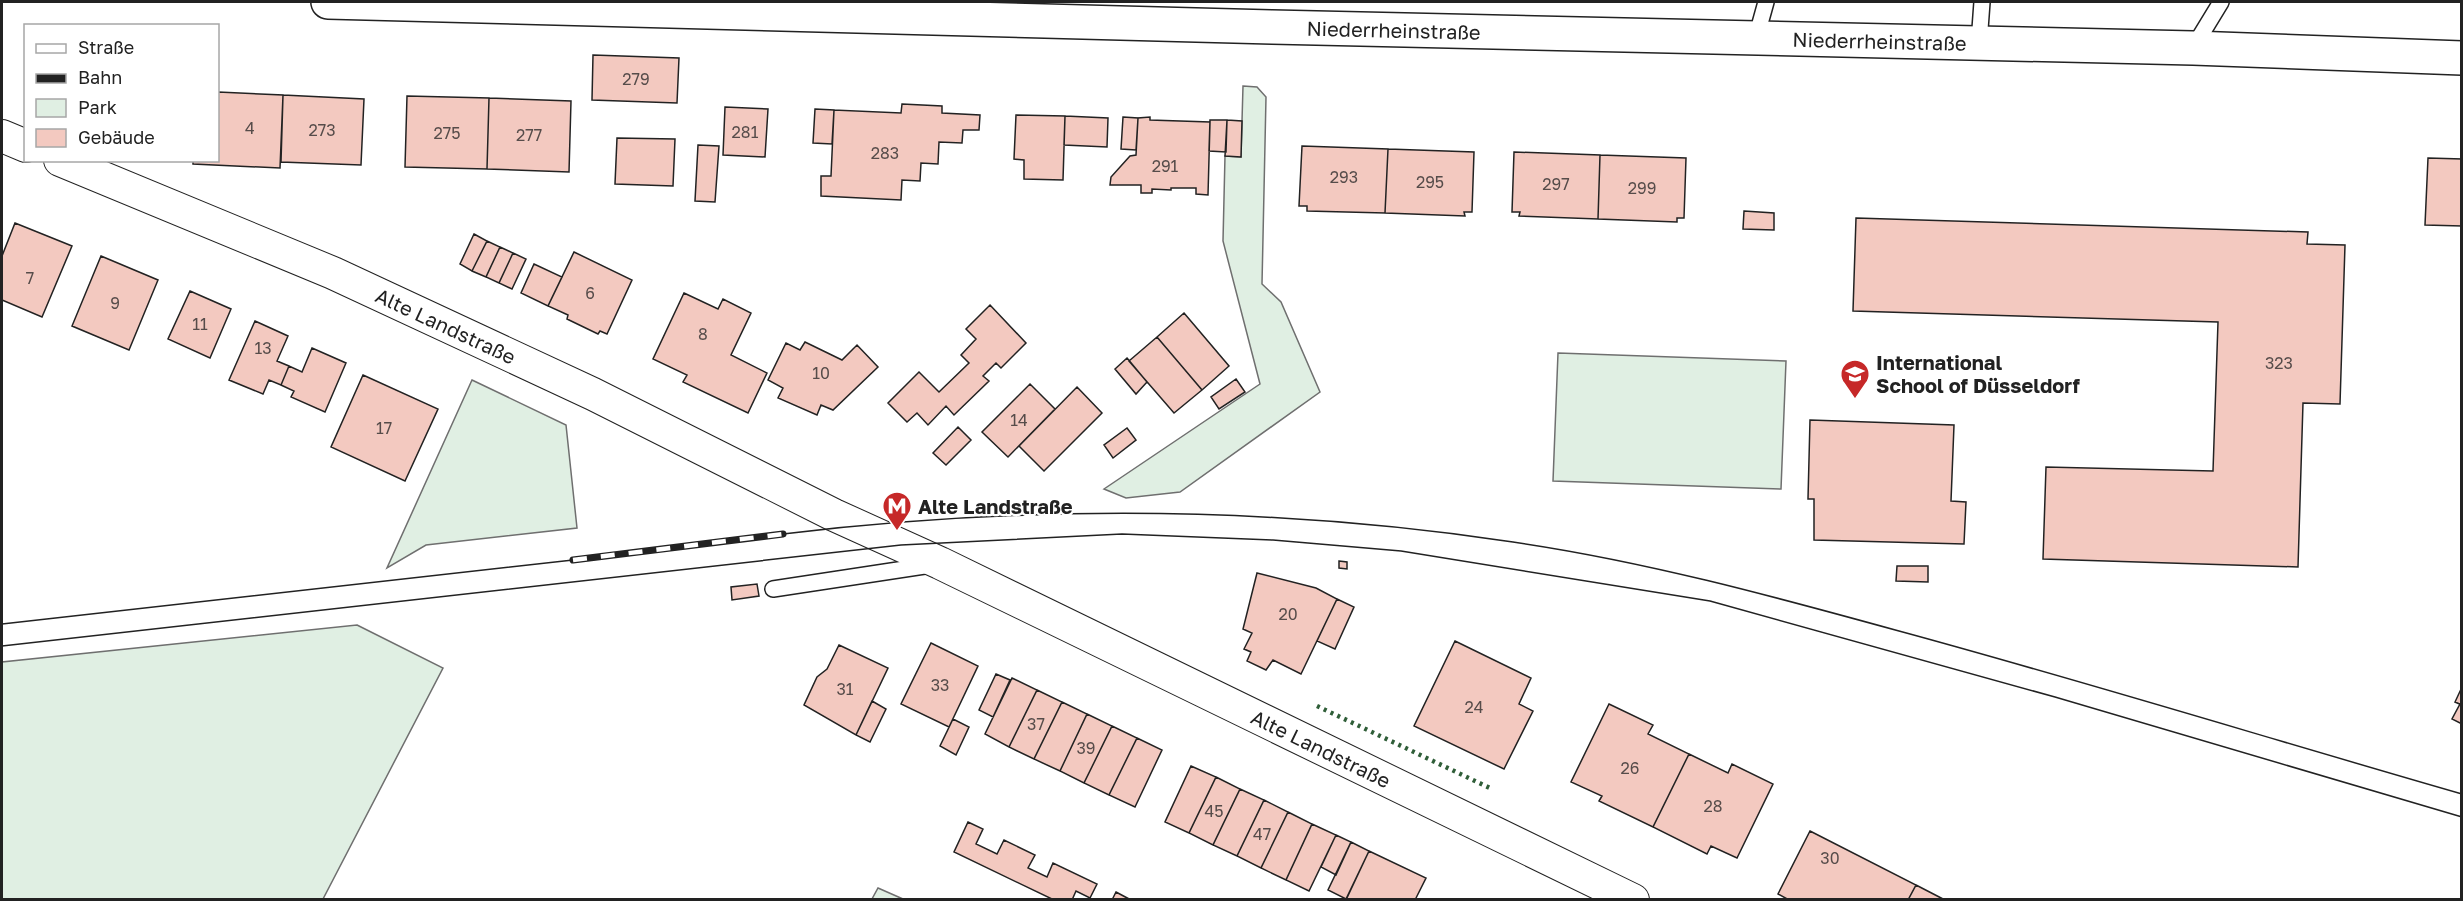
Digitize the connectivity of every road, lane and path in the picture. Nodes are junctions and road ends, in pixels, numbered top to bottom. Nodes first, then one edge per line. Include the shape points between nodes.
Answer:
1 (328, 2) edge
2 (1766, 2) edge
3 (1982, 2) edge
4 (2221, 2) edge
5 (563, 4) edge
6 (1756, 38) junction
7 (1979, 43) junction
8 (2193, 48) junction
9 (2462, 58) edge
10 (2, 136) edge
11 (24, 145) edge
12 (65, 162) edge
13 (940, 563) junction
14 (773, 589) dead end
15 (1633, 900) edge

1 - 5 main road, Niederrheinstraße
2 - 6 lane
3 - 7 lane
4 - 8 lane
5 - 6 main road, Niederrheinstraße
6 - 7 main road, Niederrheinstraße
7 - 8 main road, Niederrheinstraße
8 - 9 main road, Niederrheinstraße
10 - 11 street
12 - 13 street, Alte Landstraße via 333,273
13 - 14 lane
13 - 15 street, Alte Landstraße

